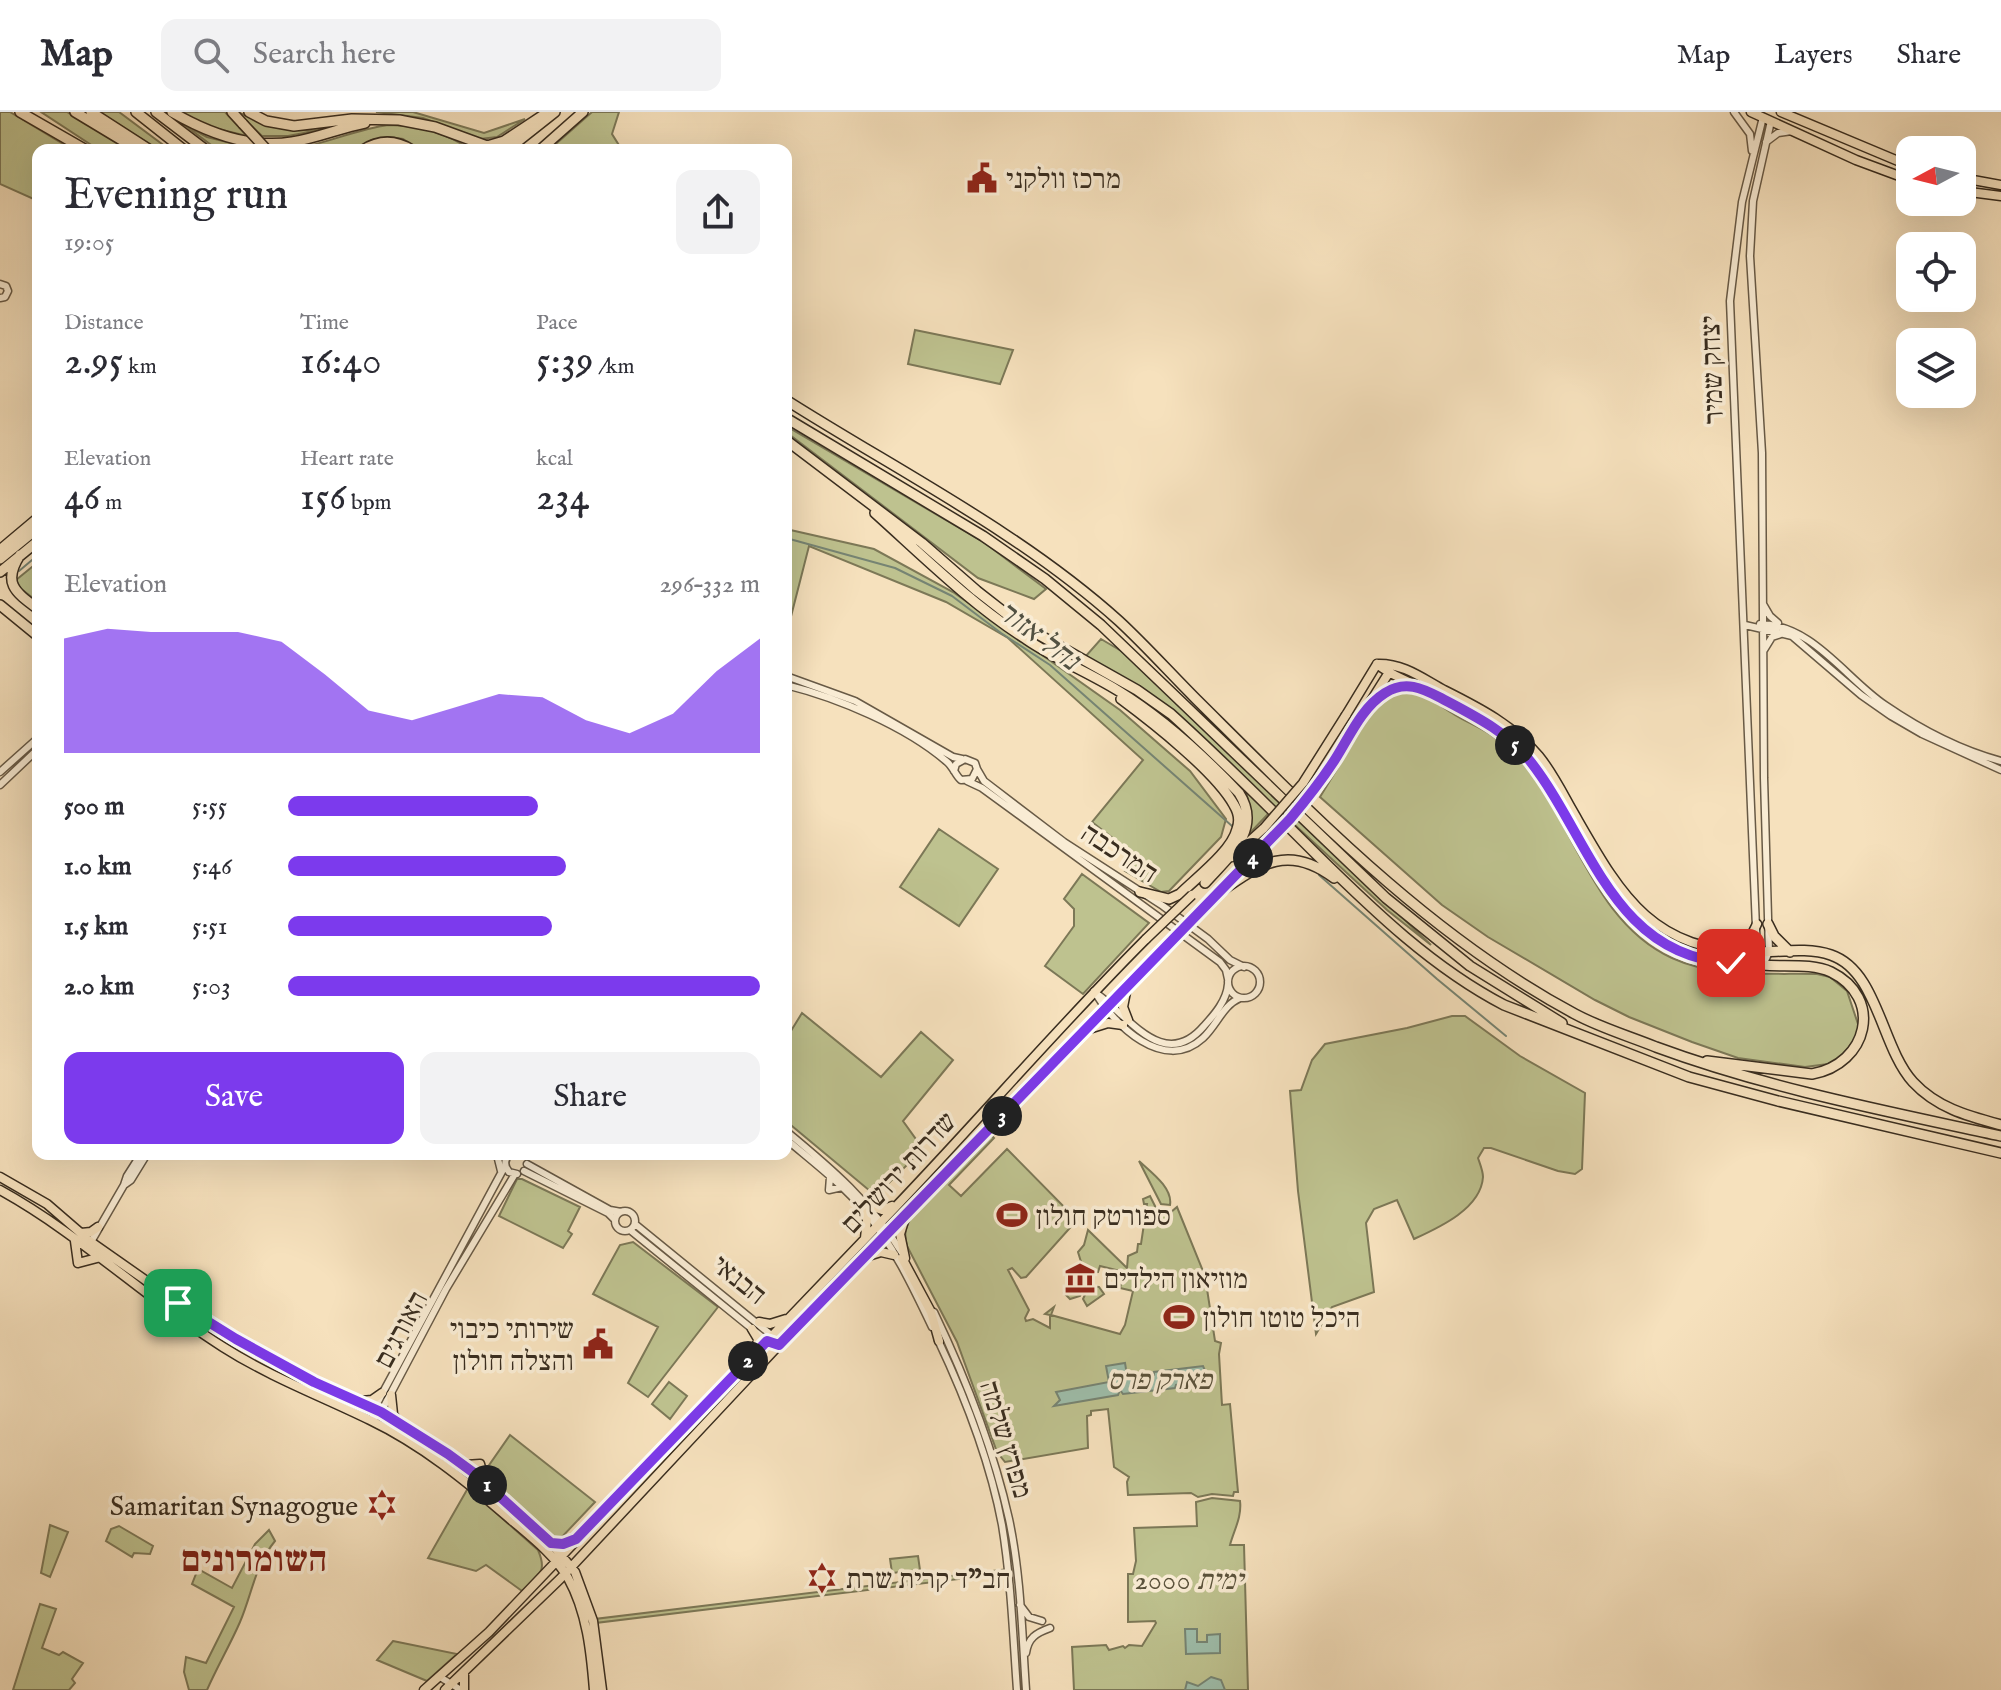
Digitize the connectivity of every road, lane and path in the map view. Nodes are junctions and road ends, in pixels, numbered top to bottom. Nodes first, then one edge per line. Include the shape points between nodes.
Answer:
1 (20, 112) edge
2 (33, 112) edge
3 (75, 112) edge
4 (91, 112) edge
5 (135, 112) edge
6 (156, 112) edge
7 (172, 112) edge
8 (232, 112) edge
9 (249, 112) edge
10 (548, 112) edge
11 (555, 112) edge
12 (583, 112) edge
13 (1734, 112) edge
14 (1751, 112) edge
15 (1781, 112) edge
16 (1767, 119) junction
17 (384, 120) junction
18 (1795, 131) junction
19 (467, 140) junction
20 (77, 144) edge
21 (79, 144) edge
22 (128, 144) edge
23 (141, 144) edge
24 (177, 144) edge
25 (198, 144) edge
26 (261, 144) edge
27 (378, 144) edge
28 (401, 144) edge
29 (472, 144) edge
30 (478, 144) edge
31 (498, 144) edge
32 (515, 144) edge
33 (547, 144) edge
34 (1764, 145) junction
35 (1752, 160) junction
36 (1896, 160) edge
37 (1896, 175) edge
38 (1976, 181) edge
39 (2001, 185) edge
40 (1976, 193) edge
41 (2001, 196) edge
42 (0, 284) edge
43 (2, 297) edge
44 (0, 305) edge
45 (792, 405) edge
46 (792, 422) edge
47 (792, 444) edge
48 (834, 476) junction
49 (32, 523) edge
50 (32, 533) edge
51 (32, 546) edge
52 (0, 550) edge
53 (20, 555) junction
54 (0, 559) edge
55 (0, 572) edge
56 (1762, 603) junction
57 (32, 604) edge
58 (0, 605) edge
59 (1745, 625) junction
60 (1762, 626) junction
61 (1786, 630) junction
62 (32, 631) edge
63 (1763, 653) junction
64 (1377, 664) junction
65 (1082, 672) junction
66 (1388, 674) junction
67 (792, 678) edge
68 (1419, 686) junction
69 (792, 687) edge
70 (1369, 707) junction
71 (32, 743) edge
72 (32, 755) edge
73 (962, 759) junction
74 (2001, 761) edge
75 (977, 769) junction
76 (2001, 770) edge
77 (954, 771) junction
78 (0, 772) edge
79 (967, 781) junction
80 (0, 785) edge
81 (1205, 883) junction
82 (1140, 892) junction
83 (1220, 892) junction
84 (1364, 901) junction
85 (1757, 924) junction
86 (1768, 924) junction
87 (1739, 951) junction
88 (1757, 952) junction
89 (1769, 952) junction
90 (1790, 952) junction
91 (1763, 965) junction
92 (1244, 967) junction
93 (1228, 982) junction
94 (1129, 983) junction
95 (1094, 991) junction
96 (1240, 998) junction
97 (1107, 1005) junction
98 (1126, 1023) junction
99 (1084, 1030) junction
100 (1593, 1040) junction
101 (1688, 1059) junction
102 (2001, 1125) edge
103 (792, 1136) edge
104 (2001, 1136) edge
105 (792, 1144) edge
106 (2001, 1153) edge
107 (137, 1160) edge
108 (143, 1160) edge
109 (500, 1160) edge
110 (506, 1160) edge
111 (526, 1162) edge
112 (505, 1166) junction
113 (515, 1174) junction
114 (0, 1177) edge
115 (501, 1177) junction
116 (124, 1185) junction
117 (0, 1190) edge
118 (909, 1199) junction
119 (866, 1207) junction
120 (621, 1212) junction
121 (615, 1220) junction
122 (879, 1224) junction
123 (98, 1227) junction
124 (633, 1227) junction
125 (886, 1235) junction
126 (78, 1237) junction
127 (865, 1239) junction
128 (91, 1242) junction
129 (900, 1257) junction
130 (100, 1259) junction
131 (858, 1262) junction
132 (791, 1317) junction
133 (756, 1326) junction
134 (770, 1338) junction
135 (939, 1341) joint
136 (779, 1345) junction
137 (753, 1355) junction
138 (386, 1394) junction
139 (358, 1402) junction
140 (378, 1411) junction
141 (372, 1421) junction
142 (399, 1423) junction
143 (576, 1539) junction
144 (538, 1543) junction
145 (551, 1543) junction
146 (558, 1557) junction
147 (569, 1570) junction
148 (544, 1574) junction
149 (1020, 1605) junction
150 (1042, 1621) dead end
151 (1050, 1628) dead end
152 (1024, 1665) junction
153 (464, 1673) junction
154 (440, 1677) junction
155 (449, 1688) edge
156 (424, 1690) edge
157 (462, 1690) edge
158 (594, 1690) edge
159 (602, 1690) edge
160 (1017, 1690) edge
161 (1026, 1690) edge

1 - 20 highway
2 - 21 highway
3 - 22 highway
4 - 23 highway
5 - 24 highway
6 - 25 highway
7 - 17 highway via 227,137 269,144
8 - 26 highway, bridge
9 - 17 highway via 294,126
10 - 31 highway
11 - 32 highway
12 - 33 highway
13 - 35 street via 1750,134
14 - 16 main road
15 - 36 main road
16 - 18 main road
16 - 34 street, יצחק שמיר
16 - 35 street, יצחק שמיר
17 - 19 highway via 422,124
18 - 34 street via 1778,133
18 - 37 main road
19 - 29 highway
19 - 30 highway
27 - 28 highway
34 - 56 street, יצחק שמיר via 1750,256 1761,439
35 - 59 street, יצחק שמיר via 1730,301
38 - 39 main road
40 - 41 main road
42 - 43 street via 7,288
43 - 44 street
45 - 101 highway via 1057,570 1119,622 1338,836 1460,941 1576,1015
46 - 100 highway via 983,536 1052,584 1439,943
47 - 48 highway
48 - 65 highway via 957,588 1027,640
48 - 84 highway via 1018,623 1171,714
49 - 52 highway
50 - 54 highway
51 - 53 highway
53 - 55 highway
53 - 57 highway via 11,580
56 - 60 street, יצחק שמיר
56 - 61 street
58 - 62 highway
59 - 60 street
59 - 85 street, יצחק שמיר
60 - 61 street
60 - 63 street, יצחק שמיר
61 - 63 street via 1772,637
61 - 74 street via 1812,643 1857,685 1904,717
61 - 76 street via 1891,716
63 - 86 street, יצחק שמיר
64 - 66 main road
64 - 81 main road, שדרות ירושלים, bridge via 1315,766 1264,828
64 - 87 main road via 1399,666 1510,727 1546,766 1611,877 1637,909 1693,943
65 - 81 highway via 1169,727 1243,799 1248,817 1244,836
65 - 82 highway via 1187,754 1228,796 1238,816 1231,843 1180,894 1169,899
66 - 68 main road
66 - 70 main road, שדרות ירושלים
67 - 73 street via 855,701
68 - 70 main road via 1390,690
68 - 91 main road via 1488,724 1523,753 1603,883 1642,927 1706,961
69 - 77 street via 874,717 948,762
70 - 83 main road, שדרות ירושלים, bridge via 1311,794
71 - 78 street
72 - 80 street
73 - 75 street
73 - 77 street
75 - 79 street
75 - 82 street, המרכבה via 984,781 1064,842
77 - 79 street
79 - 93 street, המרכבה via 1220,962
81 - 95 main road, שדרות ירושלים, bridge
82 - 92 street, המרכבה
83 - 84 highway via 1258,867 1287,859 1317,867
83 - 94 main road, שדרות ירושלים, bridge
84 - 100 highway via 1478,991
85 - 87 main road
85 - 88 street, יצחק שמיר
86 - 89 street, יצחק שמיר
86 - 90 highway
87 - 88 main road
88 - 89 highway
88 - 91 street
89 - 90 highway
89 - 91 street
90 - 102 highway via 1832,955 1851,967 1865,985 1896,1059 1914,1083 1945,1107
91 - 101 highway via 1823,969 1844,981 1857,996 1862,1017 1852,1054 1834,1068 1812,1074
92 - 93 street via 1233,971
92 - 96 street via 1255,972 1259,986 1250,997
93 - 96 street
93 - 98 street via 1215,1013 1186,1041 1159,1042
94 - 97 main road, שדרות ירושלים
94 - 98 main road via 1123,1002
95 - 97 street
95 - 118 main road, שדרות ירושלים
96 - 98 street via 1201,1040 1182,1050 1156,1049
97 - 98 street
97 - 99 main road, שדרות ירושלים
98 - 99 main road
99 - 118 main road, שדרות ירושלים
100 - 106 highway via 1704,1081
101 - 104 highway
103 - 119 street
105 - 119 street
107 - 116 street
108 - 116 street
109 - 115 street
110 - 112 street, האורגים
111 - 113 street
111 - 120 street
111 - 121 street
112 - 113 street
112 - 115 street, האורגים
113 - 138 street, האורגים
114 - 126 main road via 47,1204
115 - 138 street, האורגים via 439,1285
116 - 123 street
117 - 126 main road
118 - 119 main road via 887,1209
118 - 122 main road, שדרות ירושלים
118 - 125 main road, שדרות ירושלים
118 - 129 main road
119 - 122 street, מפרץ שלמה
119 - 127 main road
120 - 121 street
120 - 124 street via 635,1217
121 - 124 street via 620,1230
122 - 125 street, מפרץ שלמה
122 - 127 main road, שדרות ירושלים
123 - 126 main road
123 - 128 street
124 - 133 street, הבנאי
124 - 133 street, הבנאי via 724,1294
125 - 129 street, מפרץ שלמה
125 - 129 street, מפרץ שלמה
125 - 131 main road, שדרות ירושלים
126 - 128 main road
126 - 130 main road
126 - 130 main road via 78,1263
127 - 132 main road, שדרות ירושלים
128 - 139 main road via 236,1339
129 - 131 main road via 874,1253
129 - 135 main road via 931,1312
129 - 149 street, מפרץ שלמה via 931,1305 983,1428 1009,1522
130 - 141 main road via 225,1348
131 - 136 main road, שדרות ירושלים
132 - 133 main road
132 - 134 main road, שדרות ירושלים
133 - 134 street, הבנאי
133 - 137 main road
134 - 136 street, הבנאי
134 - 137 main road, שדרות ירושלים
135 - 160 street, מפרץ שלמה via 976,1430 1001,1523
136 - 147 main road, שדרות ירושלים
137 - 143 main road, שדרות ירושלים
138 - 139 main road
138 - 140 street, האורגים
138 - 142 main road
139 - 140 main road
140 - 141 street, האורגים
140 - 142 main road
141 - 144 main road via 467,1482
142 - 145 main road via 463,1465 480,1464 486,1484
143 - 145 main road
143 - 146 main road, שדרות ירושלים
144 - 146 main road
144 - 148 main road via 546,1558
145 - 146 main road
146 - 147 main road
146 - 148 main road, שדרות ירושלים
147 - 153 main road, שדרות ירושלים
147 - 158 main road via 584,1622
147 - 159 main road via 586,1596 593,1621
148 - 154 main road, שדרות ירושלים
149 - 150 street via 1029,1617
149 - 152 street, מפרץ שלמה
151 - 152 street via 1031,1638
152 - 161 street, מפרץ שלמה
153 - 155 main road, שדרות ירושלים
153 - 157 main road
154 - 155 street
154 - 156 main road, שדרות ירושלים
155 - 157 street

